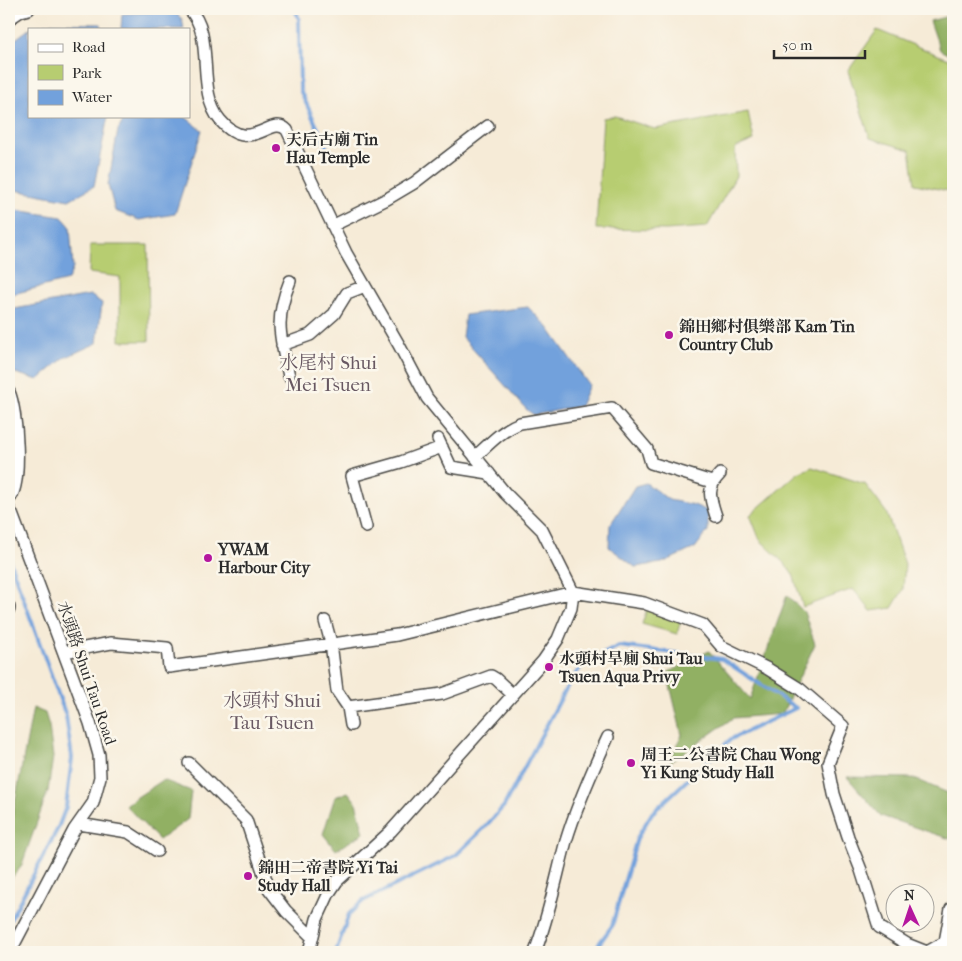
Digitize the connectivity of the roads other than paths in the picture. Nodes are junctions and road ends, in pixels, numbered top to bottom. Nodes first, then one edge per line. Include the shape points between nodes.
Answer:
1 (29, 9) edge
2 (189, 9) edge
3 (9, 19) edge
4 (488, 126) dead end
5 (334, 225) junction
6 (290, 281) dead end
7 (365, 286) junction
8 (282, 344) junction
9 (289, 376) dead end
10 (9, 392) edge
11 (475, 457) junction
12 (489, 473) junction
13 (9, 498) edge
14 (9, 510) edge
15 (716, 516) dead end
16 (366, 528) dead end
17 (574, 592) junction
18 (325, 622) dead end
19 (331, 643) junction
20 (64, 652) junction
21 (513, 695) junction
22 (348, 707) junction
23 (351, 725) dead end
24 (608, 737) dead end
25 (189, 763) dead end
26 (79, 824) junction
27 (157, 851) dead end
28 (951, 910) dead end
29 (312, 936) junction
30 (10, 952) edge
31 (309, 952) edge
32 (534, 952) edge

1 - 3 street
2 - 5 street via 200,23 209,96 220,121 241,135 253,136 276,124 283,126
4 - 5 street via 414,183
5 - 7 street
6 - 8 street via 279,319
7 - 8 street via 347,294 334,314 310,335
7 - 11 street via 427,398
8 - 9 street
10 - 13 street via 18,442 15,485
11 - 12 street
11 - 15 street via 496,436 520,423 612,408 647,449 651,463 716,478 710,499
12 - 16 street via 451,467 440,443 401,462 352,476
12 - 17 street via 542,530
14 - 20 street, 水頭路 Shui Tau Road
17 - 19 street via 397,634
17 - 21 street via 558,639
17 - 28 street via 644,603 703,625 721,646 800,689 843,726 828,763 837,802 879,927 926,952 944,942
18 - 19 street
19 - 20 street via 169,667 167,648 111,643
19 - 22 street via 337,691
20 - 26 street, 水頭路 Shui Tau Road via 99,755 100,777 93,803
21 - 22 street via 491,676 442,694
21 - 29 street via 392,832 337,880
22 - 23 street
24 - 32 street via 588,779 567,840 544,928
25 - 29 street via 246,820 269,888 286,911
26 - 27 street via 128,832
26 - 30 street, 水頭路 Shui Tau Road
29 - 31 street

